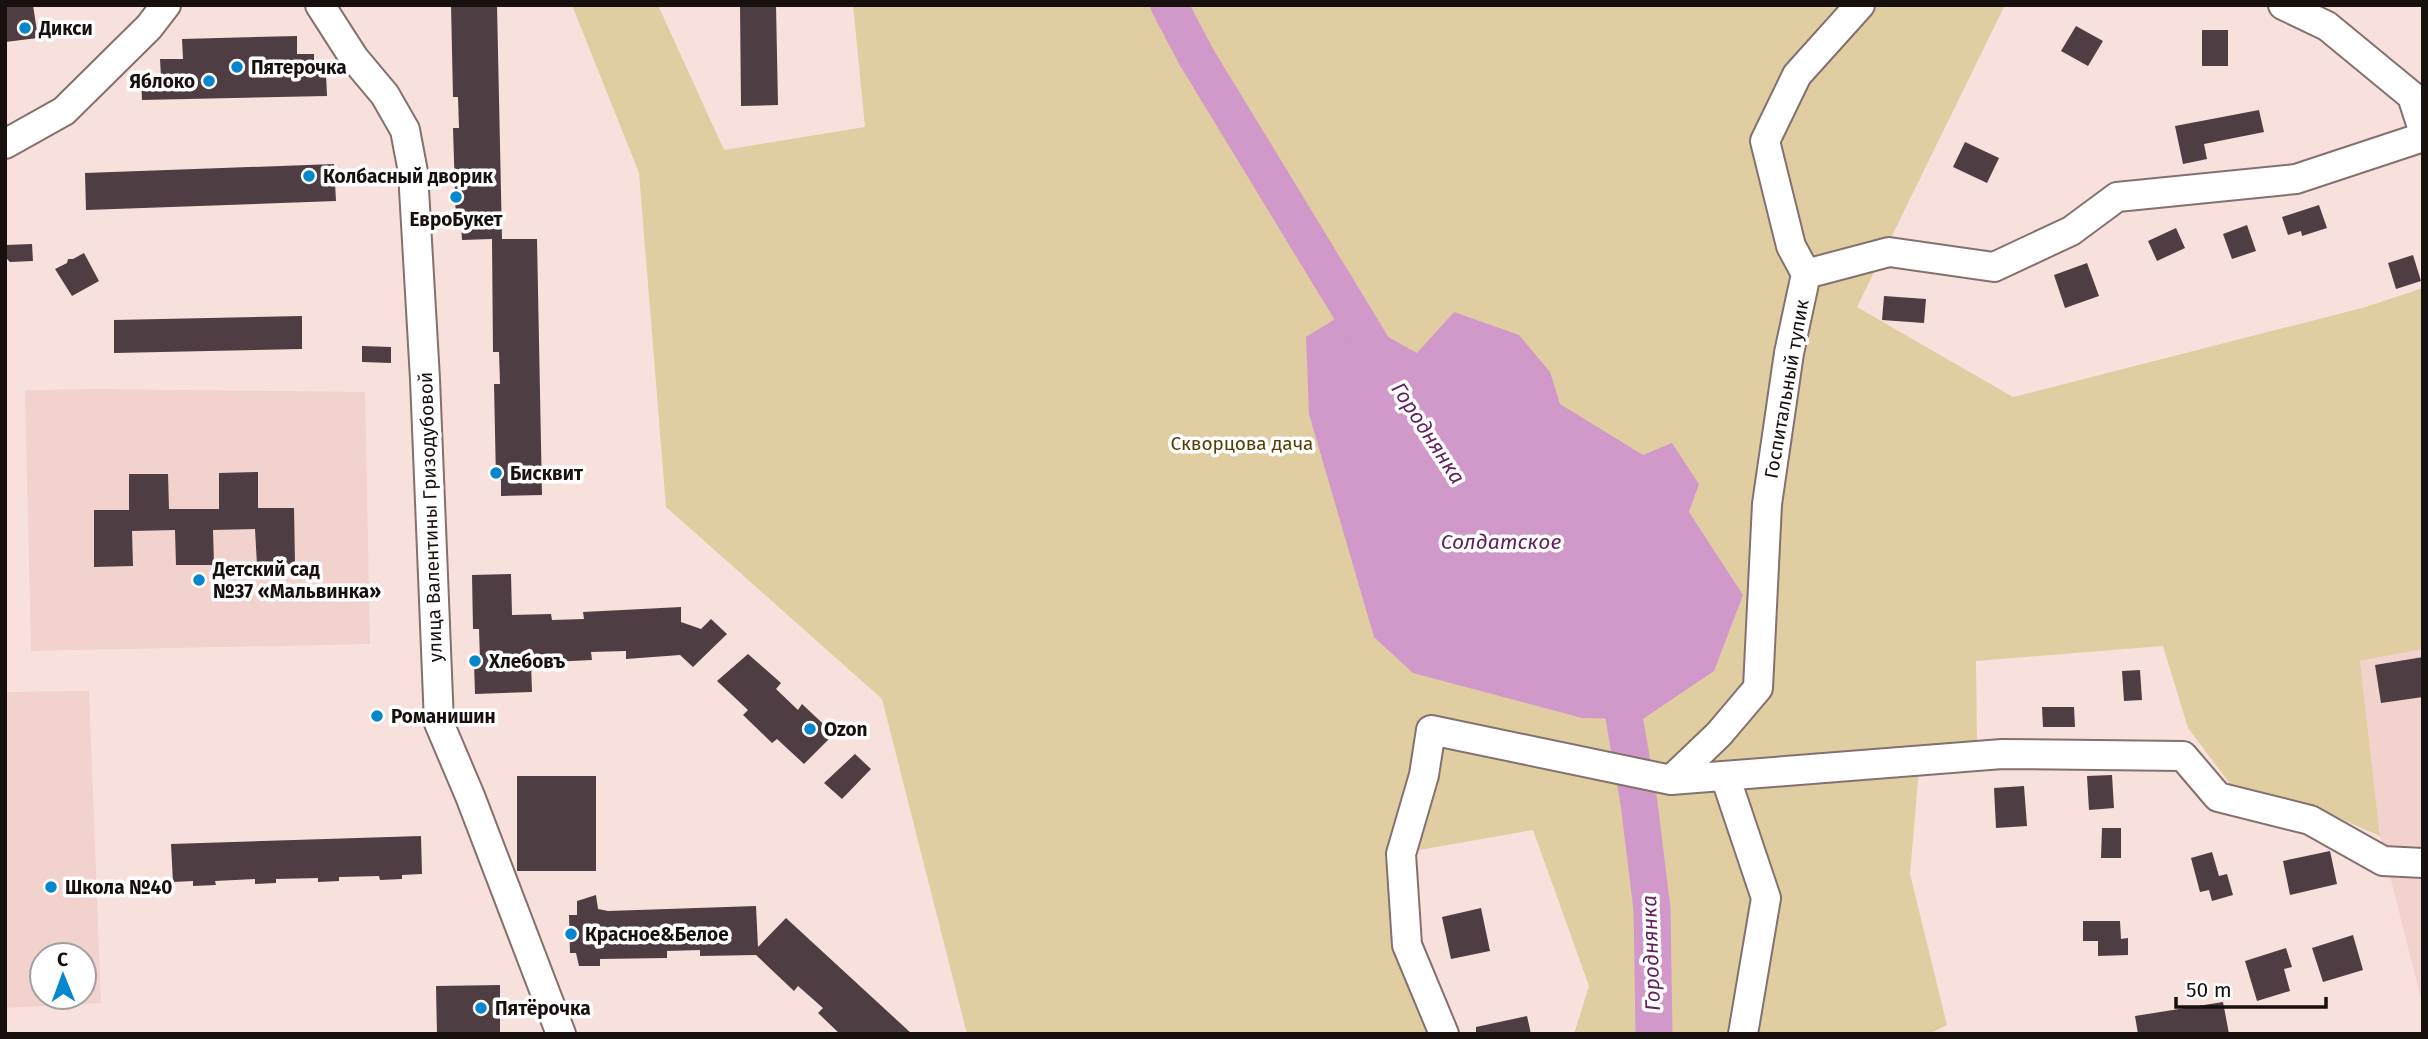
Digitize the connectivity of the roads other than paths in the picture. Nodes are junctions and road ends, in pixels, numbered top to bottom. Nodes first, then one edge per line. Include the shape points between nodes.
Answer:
1 (166, 5) edge
2 (320, 5) edge
3 (1860, 5) edge
4 (2283, 5) edge
5 (2423, 130) edge
6 (2423, 137) edge
7 (5, 144) edge
8 (1806, 274) junction
9 (1725, 776) junction
10 (1671, 780) junction
11 (2423, 863) edge
12 (561, 1034) edge
13 (1444, 1034) edge
14 (1743, 1034) edge

1 - 7 street via 64,111
2 - 12 street, улица Валентины Гризодубовой via 405,130 413,172 424,354 439,723
3 - 8 street via 1797,75 1765,142 1791,246
4 - 5 street via 2327,26 2412,96
6 - 8 street, Госпитальный тупик via 2296,179 2118,197 2071,230 1994,267 1889,252
8 - 10 street, Госпитальный тупик via 1789,353 1767,504 1758,688
9 - 10 street
9 - 11 street via 2002,754 2183,756 2218,797 2310,820 2382,861
9 - 14 street via 1766,898
10 - 13 street via 1431,730 1424,775 1401,854 1407,945

